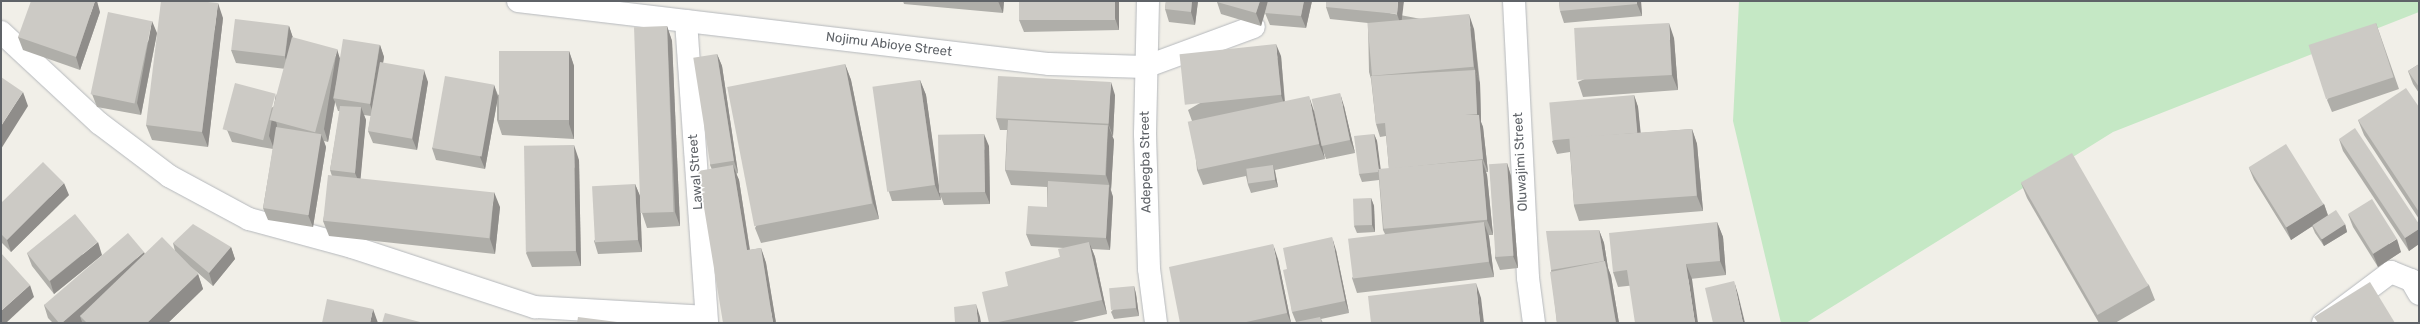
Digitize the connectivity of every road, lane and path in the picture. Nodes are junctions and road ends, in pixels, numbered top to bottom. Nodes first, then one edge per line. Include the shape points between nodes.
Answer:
1 (518, 1) edge
2 (1148, 1) edge
3 (1514, 1) edge
4 (686, 21) junction
5 (1254, 27) dead end
6 (1, 32) edge
7 (1145, 67) junction
8 (2419, 294) edge
9 (706, 320) edge
10 (1156, 323) edge
11 (1534, 323) edge
12 (2323, 323) edge

1 - 4 street, Nojimu Abioye Street
2 - 7 street, Adepegba Street
3 - 11 street, Oluwajimi Street via 1527,270
4 - 7 street, Nojimu Abioye Street via 1049,64
4 - 9 street, Lawal Street
5 - 7 street, Nojimu Abioye Street
6 - 9 street via 99,123 169,176 249,219 352,247 535,307
7 - 10 street, Adepegba Street via 1149,269
8 - 12 street via 2411,280 2392,272

